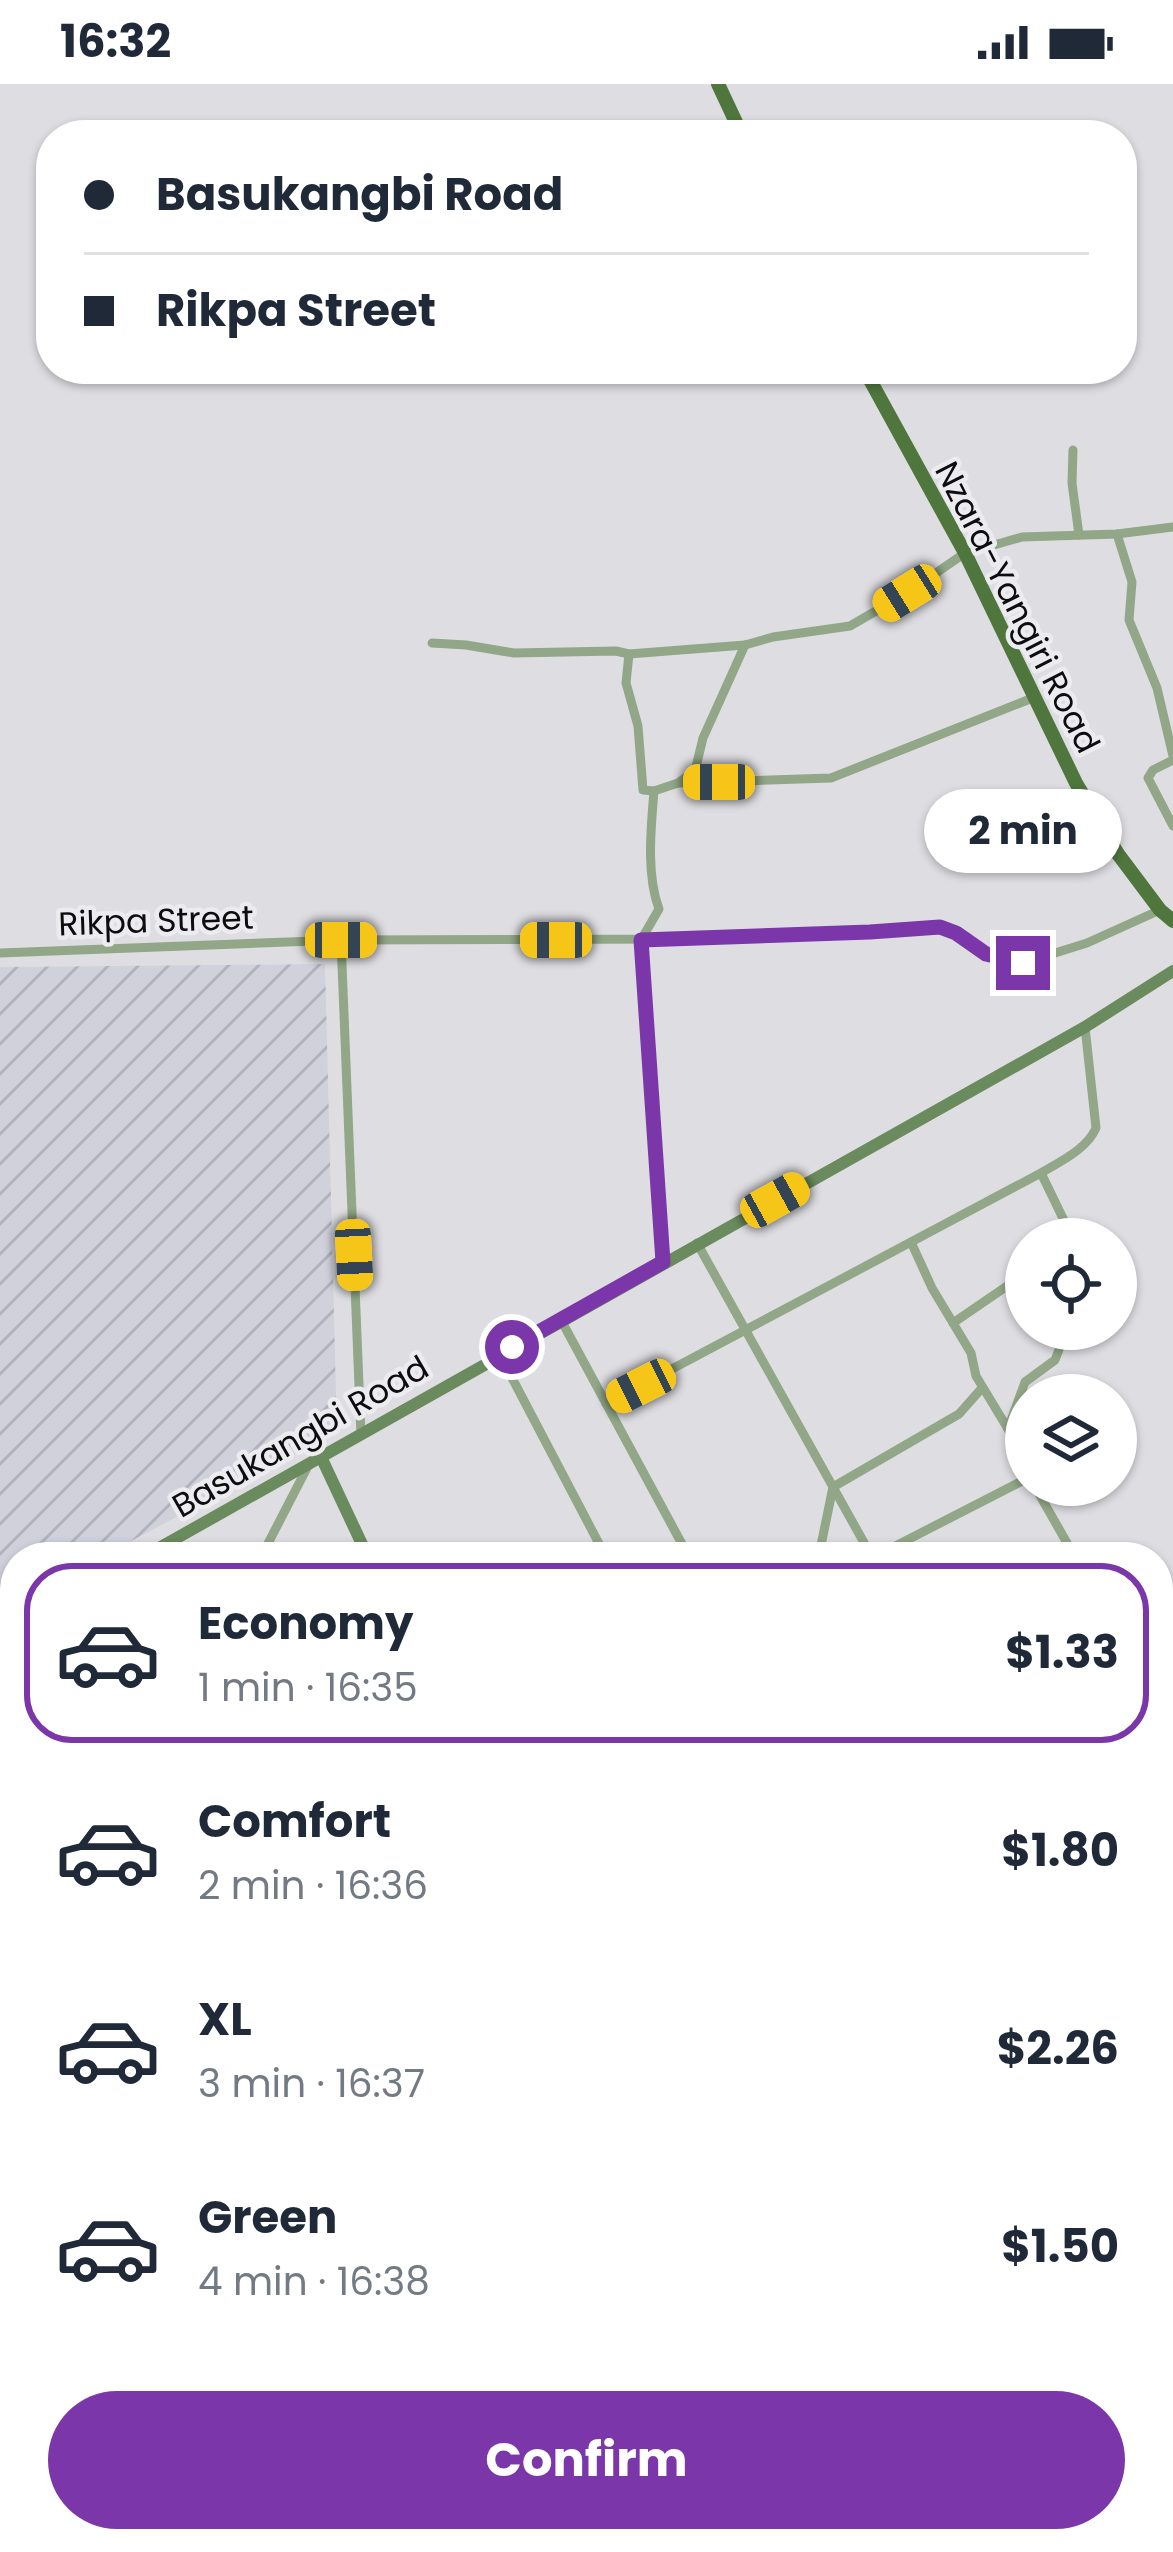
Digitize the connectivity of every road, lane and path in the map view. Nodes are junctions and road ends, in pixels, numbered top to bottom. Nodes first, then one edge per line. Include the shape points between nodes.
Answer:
1 (718, 84) edge
2 (735, 120) edge
3 (872, 384) edge
4 (1073, 450) dead end
5 (1173, 527) edge
6 (1117, 533) junction
7 (1079, 535) junction
8 (965, 553) junction
9 (432, 643) dead end
10 (745, 645) junction
11 (629, 654) junction
12 (1035, 697) junction
13 (1173, 758) edge
14 (678, 782) junction
15 (654, 791) junction
16 (1173, 826) edge
17 (1160, 910) junction
18 (1173, 921) edge
19 (341, 940) junction
20 (641, 940) junction
21 (0, 953) edge
22 (1173, 971) edge
23 (1085, 1027) junction
24 (1041, 1173) junction
25 (1063, 1218) edge
26 (911, 1242) junction
27 (697, 1243) junction
28 (663, 1262) junction
29 (1005, 1287) edge
30 (561, 1320) junction
31 (953, 1323) junction
32 (746, 1331) junction
33 (1059, 1350) edge
34 (500, 1354) junction
35 (1036, 1374) edge
36 (982, 1388) junction
37 (606, 1404) junction
38 (1005, 1424) edge
39 (361, 1435) junction
40 (322, 1459) junction
41 (308, 1466) junction
42 (1005, 1486) edge
43 (833, 1487) junction
44 (1046, 1506) edge
45 (169, 1542) edge
46 (269, 1542) edge
47 (361, 1542) edge
48 (598, 1542) edge
49 (681, 1542) edge
50 (822, 1542) edge
51 (864, 1542) edge
52 (901, 1542) edge
53 (1067, 1542) edge

1 - 2 main road
3 - 8 main road, Nzara-Yangiri Road
4 - 7 street
5 - 6 street
6 - 7 street
6 - 13 street via 1132,582 1130,620
7 - 8 street via 1022,537
8 - 10 street via 850,626
8 - 12 main road, Nzara-Yangiri Road
9 - 11 street
10 - 11 street
10 - 14 street via 694,771
11 - 15 street via 643,790
12 - 14 street via 832,778
12 - 17 main road, Nzara-Yangiri Road via 1076,783
13 - 16 street via 1148,778
14 - 15 street
15 - 20 street via 659,909
17 - 18 main road, Nzara-Yangiri Road
17 - 20 street, Rikpa Street via 1023,963 986,954 940,927
19 - 20 street, Rikpa Street
19 - 21 street, Rikpa Street
19 - 39 street
20 - 28 street
22 - 23 street, Basukangbi Road
23 - 24 street via 1094,1135
23 - 27 street, Basukangbi Road
24 - 25 street
24 - 26 street
26 - 31 street
26 - 32 street
27 - 28 street, Basukangbi Road
27 - 32 street
28 - 30 street, Basukangbi Road
29 - 31 street
30 - 34 street, Basukangbi Road
30 - 37 street
31 - 36 street
32 - 37 street
32 - 43 street
33 - 35 street
34 - 39 street, Basukangbi Road
34 - 48 street
36 - 38 street
36 - 43 street via 959,1414
37 - 49 street
39 - 40 street, Basukangbi Road
40 - 41 street, Basukangbi Road
40 - 47 street
41 - 45 street, Basukangbi Road
41 - 46 street
42 - 52 street
43 - 50 street
43 - 51 street
44 - 53 street

